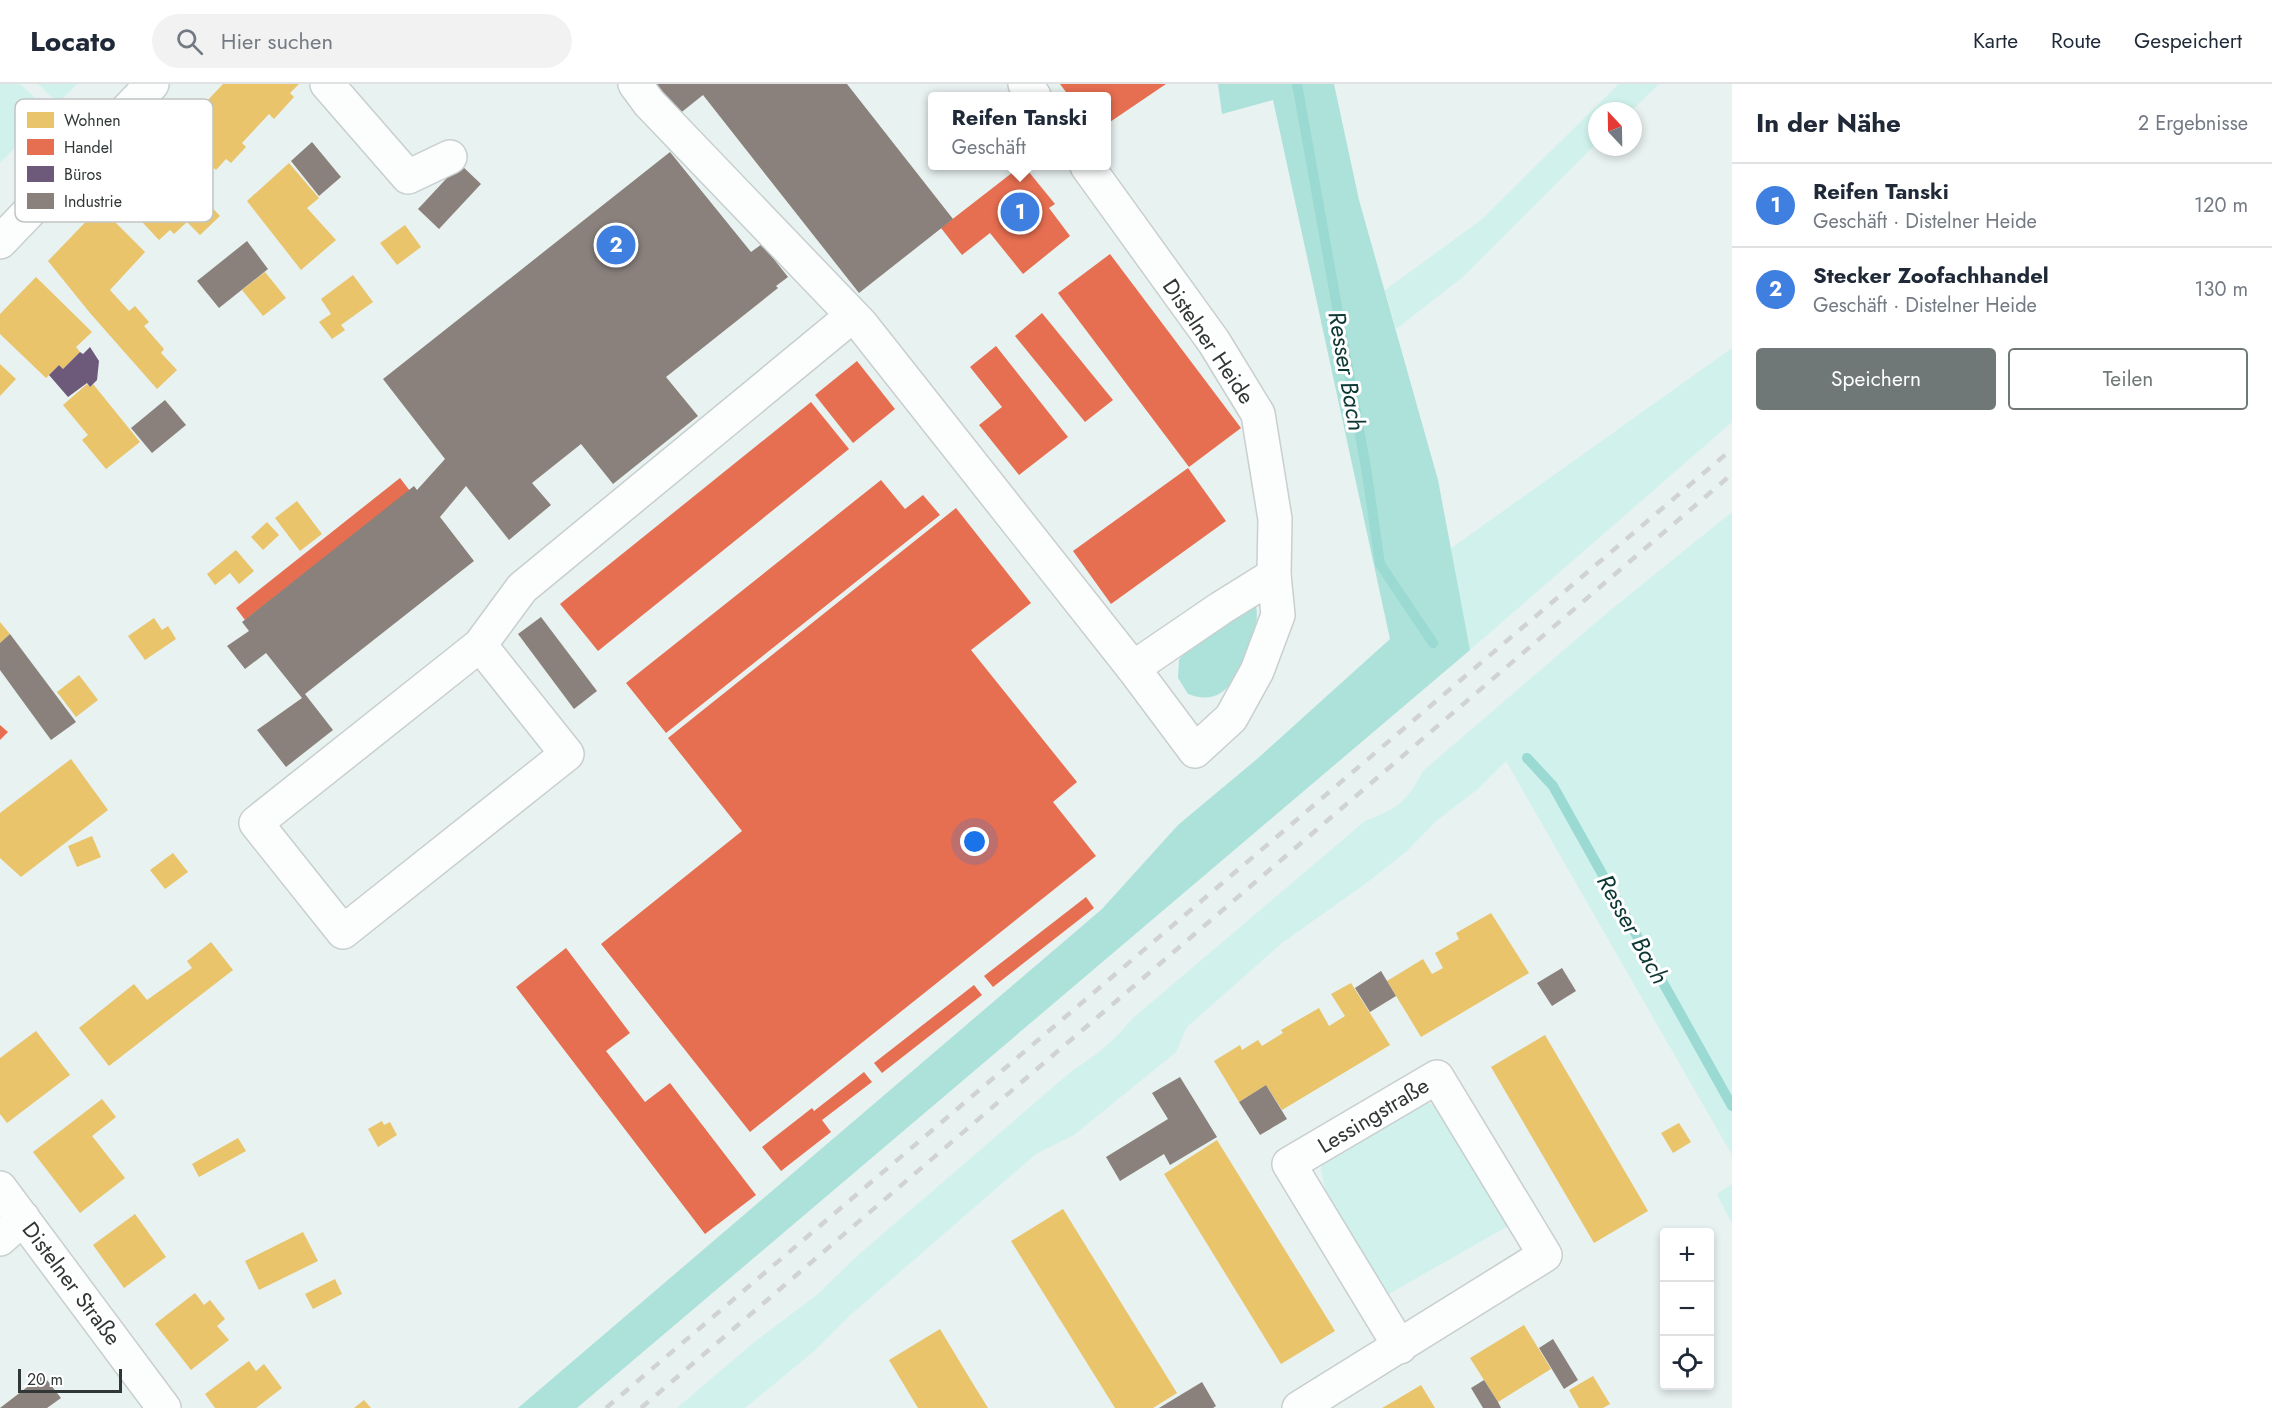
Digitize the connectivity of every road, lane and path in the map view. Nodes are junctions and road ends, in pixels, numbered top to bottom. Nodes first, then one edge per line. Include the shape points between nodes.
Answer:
1 (152, 84) edge
2 (327, 84) edge
3 (642, 94) edge
4 (138, 99) edge
5 (450, 157) dead end
6 (1091, 170) edge
7 (20, 222) edge
8 (0, 243) edge
9 (856, 320) junction
10 (1274, 575) junction
11 (480, 645) junction
12 (1133, 668) junction
13 (0, 1188) edge
14 (12, 1229) edge
15 (1400, 1347) junction
16 (164, 1408) edge
17 (1299, 1408) edge

1 - 4 street
2 - 5 street via 408,177
3 - 9 street, Distelner Heide
6 - 10 street, Distelner Heide via 1214,342 1258,414 1275,519
7 - 8 street
9 - 11 street via 522,588
9 - 12 street, Distelner Heide
10 - 12 street
10 - 12 street, Distelner Heide via 1278,615 1257,671 1231,718 1195,751
11 - 11 street via 256,823 343,932 567,754
13 - 14 street, Distelner Straße
14 - 16 street, Distelner Straße
15 - 15 street, Lessingstraße via 1545,1255 1437,1077 1289,1164
15 - 17 street, Lessingstraße

